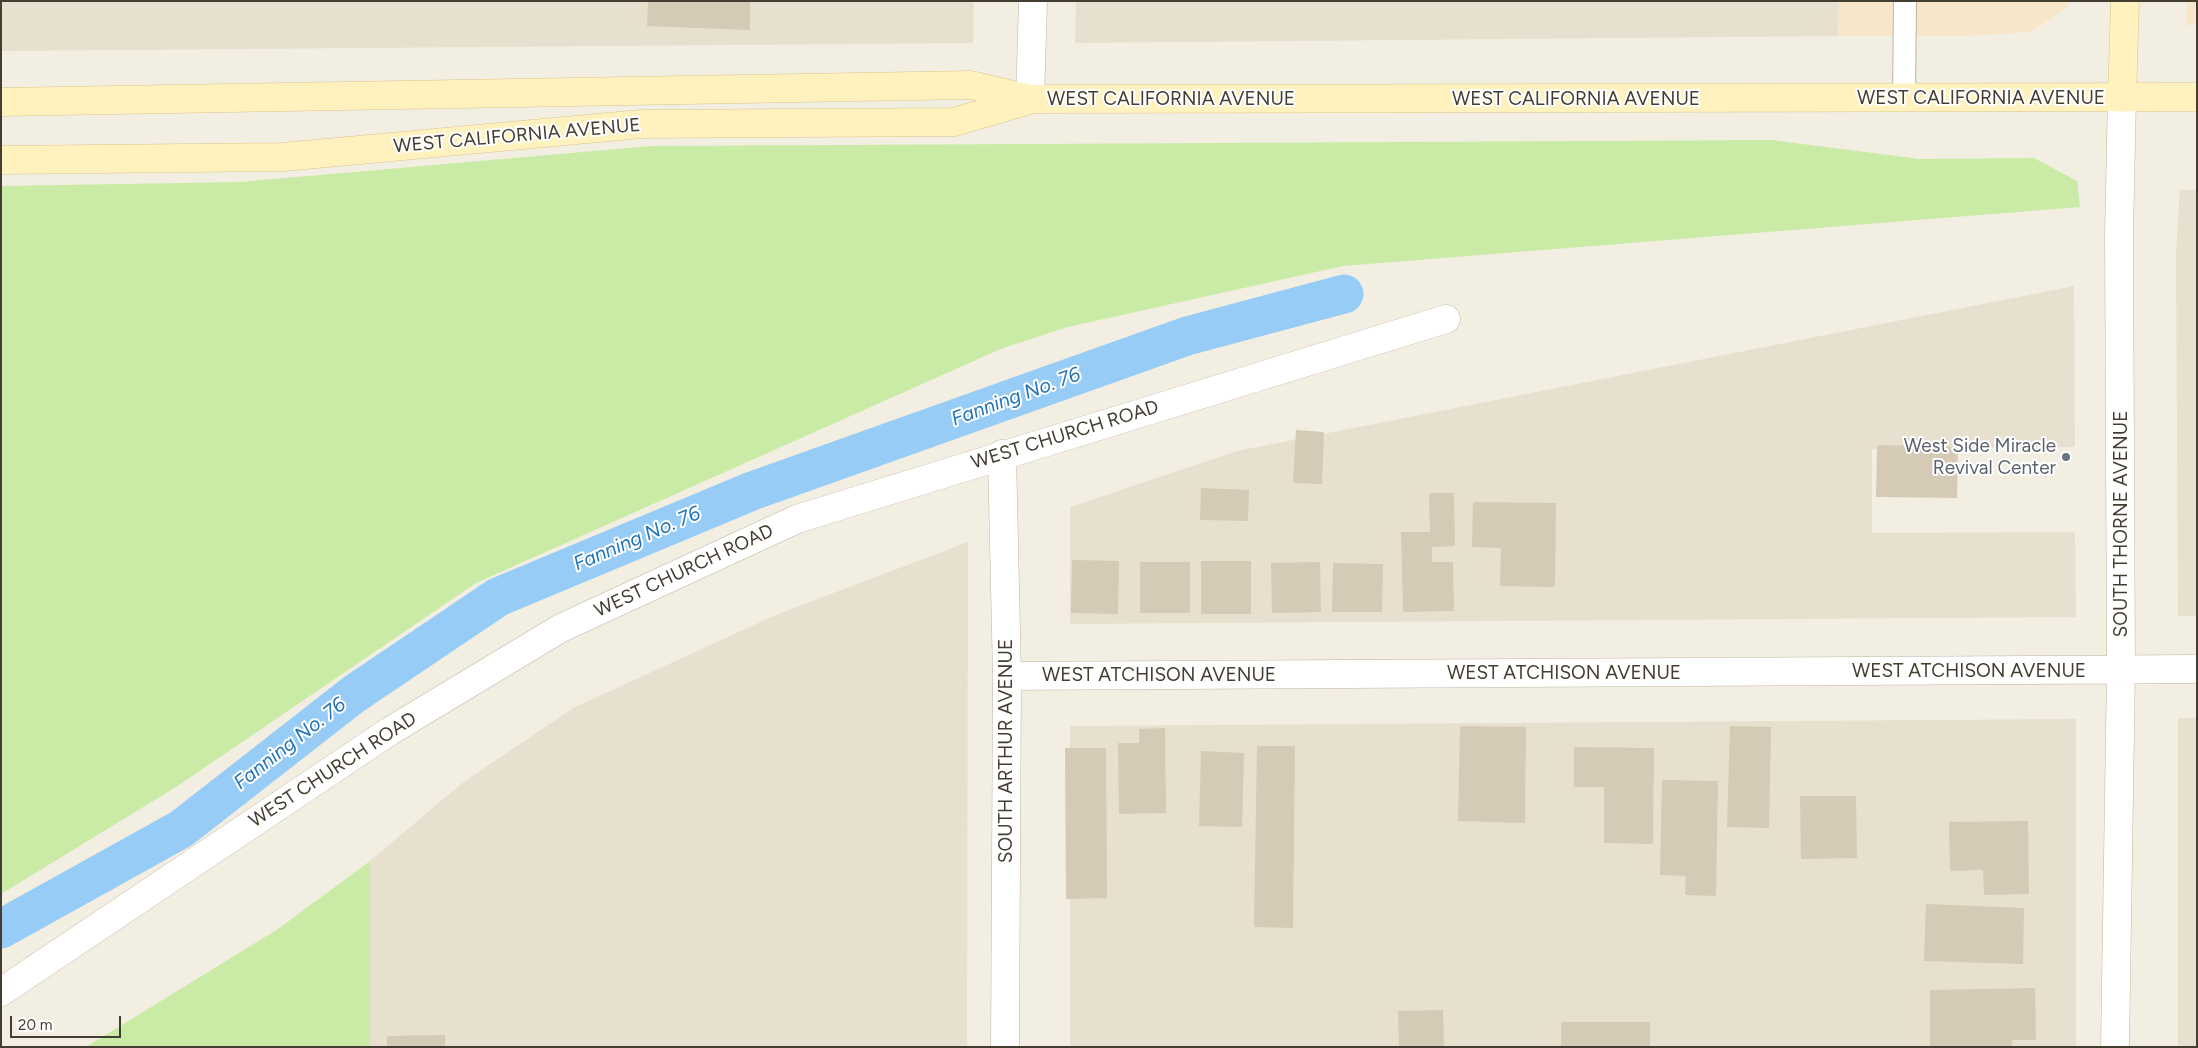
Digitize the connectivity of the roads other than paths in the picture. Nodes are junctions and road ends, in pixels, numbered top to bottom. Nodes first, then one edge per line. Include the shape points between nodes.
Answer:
1 (1033, 1) edge
2 (1905, 1) edge
3 (2125, 1) edge
4 (2197, 97) edge
5 (1904, 98) junction
6 (2122, 98) junction
7 (1030, 99) junction
8 (1, 102) edge
9 (1, 160) edge
10 (1446, 318) dead end
11 (1002, 454) junction
12 (2197, 669) edge
13 (2122, 670) junction
14 (1007, 676) junction
15 (1, 992) edge
16 (1005, 1047) edge
17 (2115, 1047) edge

1 - 7 street
2 - 5 lane
3 - 6 main road, SOUTH THORNE AVENUE
4 - 6 main road, WEST CALIFORNIA AVENUE
5 - 6 main road, WEST CALIFORNIA AVENUE
5 - 7 main road, WEST CALIFORNIA AVENUE
6 - 13 street, SOUTH THORNE AVENUE
7 - 8 main road, WEST CALIFORNIA AVENUE via 971,85
7 - 9 main road, WEST CALIFORNIA AVENUE via 954,122 641,124 283,157
10 - 11 street, WEST CHURCH ROAD
11 - 14 street, SOUTH ARTHUR AVENUE
11 - 15 street, WEST CHURCH ROAD via 797,519 561,628 390,731
12 - 13 street, WEST ATCHISON AVENUE
13 - 14 street, WEST ATCHISON AVENUE
13 - 17 street, SOUTH THORNE AVENUE
14 - 16 street, SOUTH ARTHUR AVENUE

